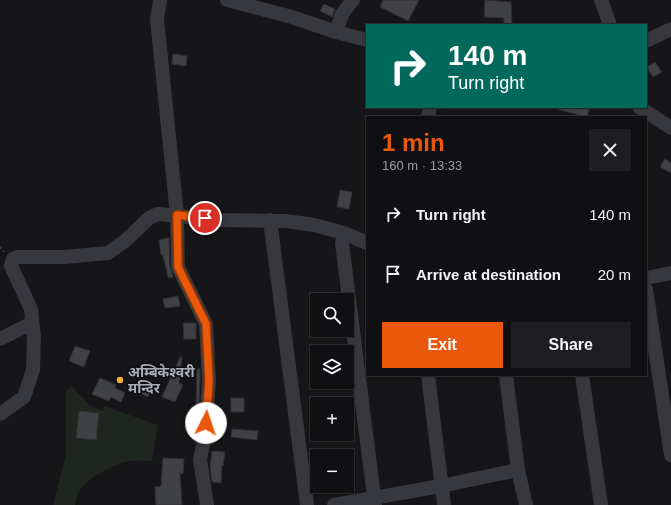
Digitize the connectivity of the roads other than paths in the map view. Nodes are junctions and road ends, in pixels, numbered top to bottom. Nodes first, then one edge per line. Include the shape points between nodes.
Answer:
1 (160, 0) edge
2 (227, 0) edge
3 (353, 0) edge
4 (601, 0) edge
5 (610, 24) edge
6 (671, 29) edge
7 (336, 32) junction
8 (366, 40) edge
9 (647, 40) edge
10 (641, 108) edge
11 (671, 128) edge
12 (177, 215) junction
13 (270, 220) junction
14 (344, 233) junction
15 (366, 243) edge
16 (5, 263) edge
17 (671, 273) edge
18 (647, 278) edge
19 (647, 296) edge
20 (32, 323) junction
21 (0, 339) edge
22 (428, 376) edge
23 (506, 376) edge
24 (582, 376) edge
25 (0, 414) edge
26 (671, 455) edge
27 (518, 470) junction
28 (441, 486) junction
29 (374, 501) edge
30 (207, 505) edge
31 (307, 505) edge
32 (334, 505) edge
33 (444, 505) edge
34 (526, 505) edge
35 (601, 505) edge

1 - 12 street via 157,18
2 - 7 street
3 - 7 street via 342,14
4 - 5 street
6 - 9 street
7 - 8 street
10 - 11 street
12 - 13 street via 219,220
12 - 16 street via 158,214 149,218 108,253 64,257 17,257
12 - 30 street via 178,267 206,324 209,381 205,437 200,459
13 - 14 street via 314,225
13 - 31 street
14 - 15 street
14 - 29 street via 342,243
16 - 20 street via 13,271 31,309
17 - 18 street
19 - 26 street
20 - 21 street
20 - 25 street via 33,370 24,397
22 - 28 street
23 - 27 street
24 - 35 street
27 - 28 street
27 - 34 street
28 - 29 street
28 - 33 street
29 - 32 street

